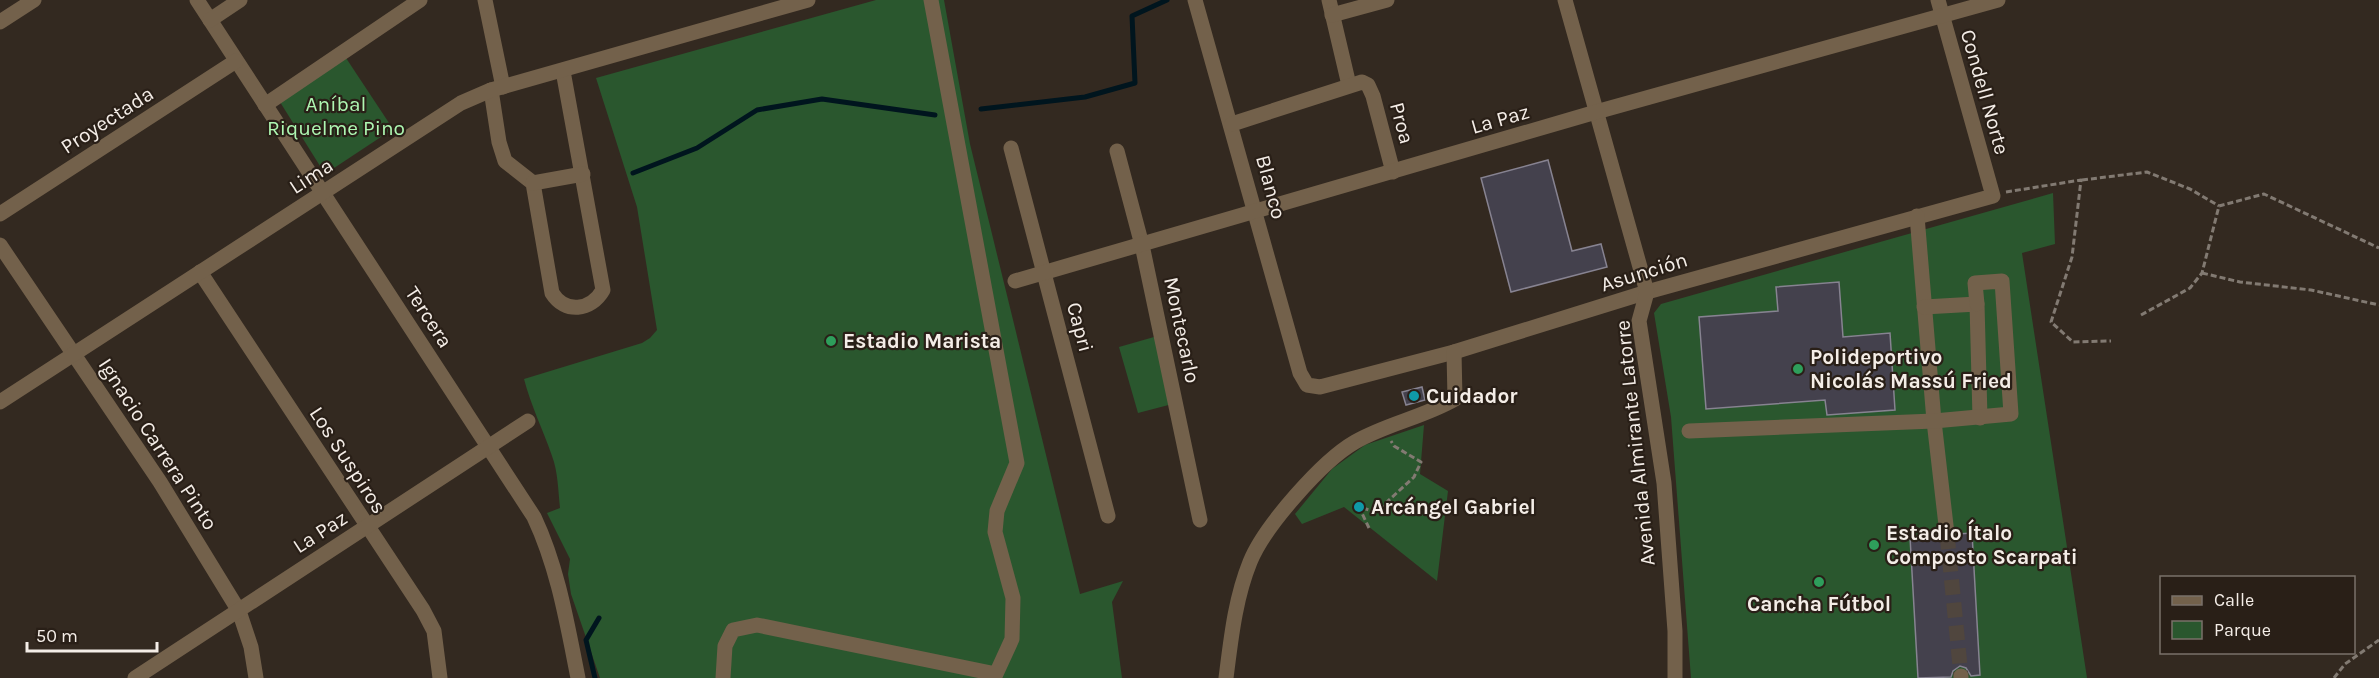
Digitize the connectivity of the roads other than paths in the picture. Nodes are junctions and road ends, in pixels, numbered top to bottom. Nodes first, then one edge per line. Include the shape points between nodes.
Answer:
1 (34, 0) edge
2 (197, 0) edge
3 (240, 0) edge
4 (420, 0) edge
5 (485, 0) edge
6 (808, 0) edge
7 (931, 0) edge
8 (1195, 0) edge
9 (1387, 0) edge
10 (1566, 0) edge
11 (1938, 0) edge
12 (1998, 0) edge
13 (1330, 8) edge
14 (1942, 16) junction
15 (210, 20) junction
16 (0, 22) edge
17 (236, 61) junction
18 (562, 70) junction
19 (1349, 85) junction
20 (497, 89) junction
21 (265, 105) junction
22 (1596, 112) junction
23 (1232, 124) junction
24 (1011, 148) dead end
25 (1117, 151) dead end
26 (1393, 172) junction
27 (583, 174) junction
28 (532, 183) junction
29 (323, 193) junction
30 (1993, 196) joint
31 (1255, 210) junction
32 (0, 214) edge
33 (1917, 216) junction
34 (0, 245) edge
35 (1142, 245) junction
36 (200, 272) junction
37 (1044, 272) junction
38 (1015, 281) dead end
39 (1647, 292) junction
40 (1977, 304) junction
41 (1924, 307) junction
42 (1454, 352) junction
43 (74, 354) junction
44 (1306, 385) joint
45 (0, 402) edge
46 (1980, 418) junction
47 (528, 421) dead end
48 (1934, 421) junction
49 (1689, 431) dead end
50 (489, 446) junction
51 (1108, 516) dead end
52 (1200, 520) dead end
53 (366, 527) junction
54 (1947, 534) tunnel mouth
55 (239, 611) junction
56 (994, 676) edge
57 (135, 678) edge
58 (256, 678) edge
59 (440, 678) edge
60 (578, 678) edge
61 (723, 678) edge
62 (1226, 678) edge
63 (1675, 678) edge

1 - 16 street
2 - 15 street, Tercera
3 - 15 street
4 - 21 street
5 - 20 street
6 - 18 street, Lima
7 - 56 street via 1017,463 997,511 995,532 1013,598 1012,639
8 - 23 street, Blanco
9 - 13 street
10 - 22 street, Avenida Almirante Latorre
11 - 14 street, Condell Norte
12 - 14 street, La Paz
13 - 19 street
14 - 22 street, La Paz
14 - 30 street, Condell Norte
15 - 17 street, Tercera
17 - 21 street, Tercera
17 - 32 street, Proyectada
18 - 20 street, Lima
18 - 27 street
19 - 23 street
19 - 26 street, Proa via 1368,85
20 - 28 street via 499,142 505,161
20 - 29 street, Lima via 461,103
21 - 29 street, Tercera
22 - 26 street, La Paz
22 - 39 street, Avenida Almirante Latorre
23 - 31 street, Blanco
24 - 37 street, Capri
25 - 35 street, Montecarlo
26 - 31 street, La Paz
27 - 28 street
27 - 28 street via 603,290 590,305 577,308 558,303 552,293
29 - 36 street, Lima
29 - 50 street, Tercera
30 - 33 street, Asunción
31 - 35 street, La Paz
31 - 44 street, Blanco
33 - 39 street, Asunción
33 - 41 street
34 - 43 street, Ignacio Carrera Pinto
35 - 37 street, La Paz
35 - 52 street, Montecarlo
36 - 43 street, Lima
36 - 53 street, Los Suspiros
37 - 38 street, La Paz
37 - 51 street, Capri
39 - 42 street, Asunción
39 - 63 street, Avenida Almirante Latorre via 1639,321 1664,483
40 - 41 street
40 - 46 street
40 - 46 street via 1975,283 2002,281 2011,414
41 - 48 street
42 - 44 street, Asunción via 1320,387
42 - 62 street via 1455,399 1354,443 1326,464 1293,499 1251,560 1235,613
43 - 45 street, Lima
43 - 55 street, Ignacio Carrera Pinto via 160,482
46 - 48 street
47 - 50 street, La Paz
48 - 49 street
48 - 54 street
50 - 53 street, La Paz
50 - 60 street, Tercera via 548,546
53 - 55 street, La Paz
53 - 59 street, Los Suspiros via 434,631
55 - 57 street, La Paz
55 - 58 street, Ignacio Carrera Pinto
56 - 61 street via 757,625 733,630 725,646

